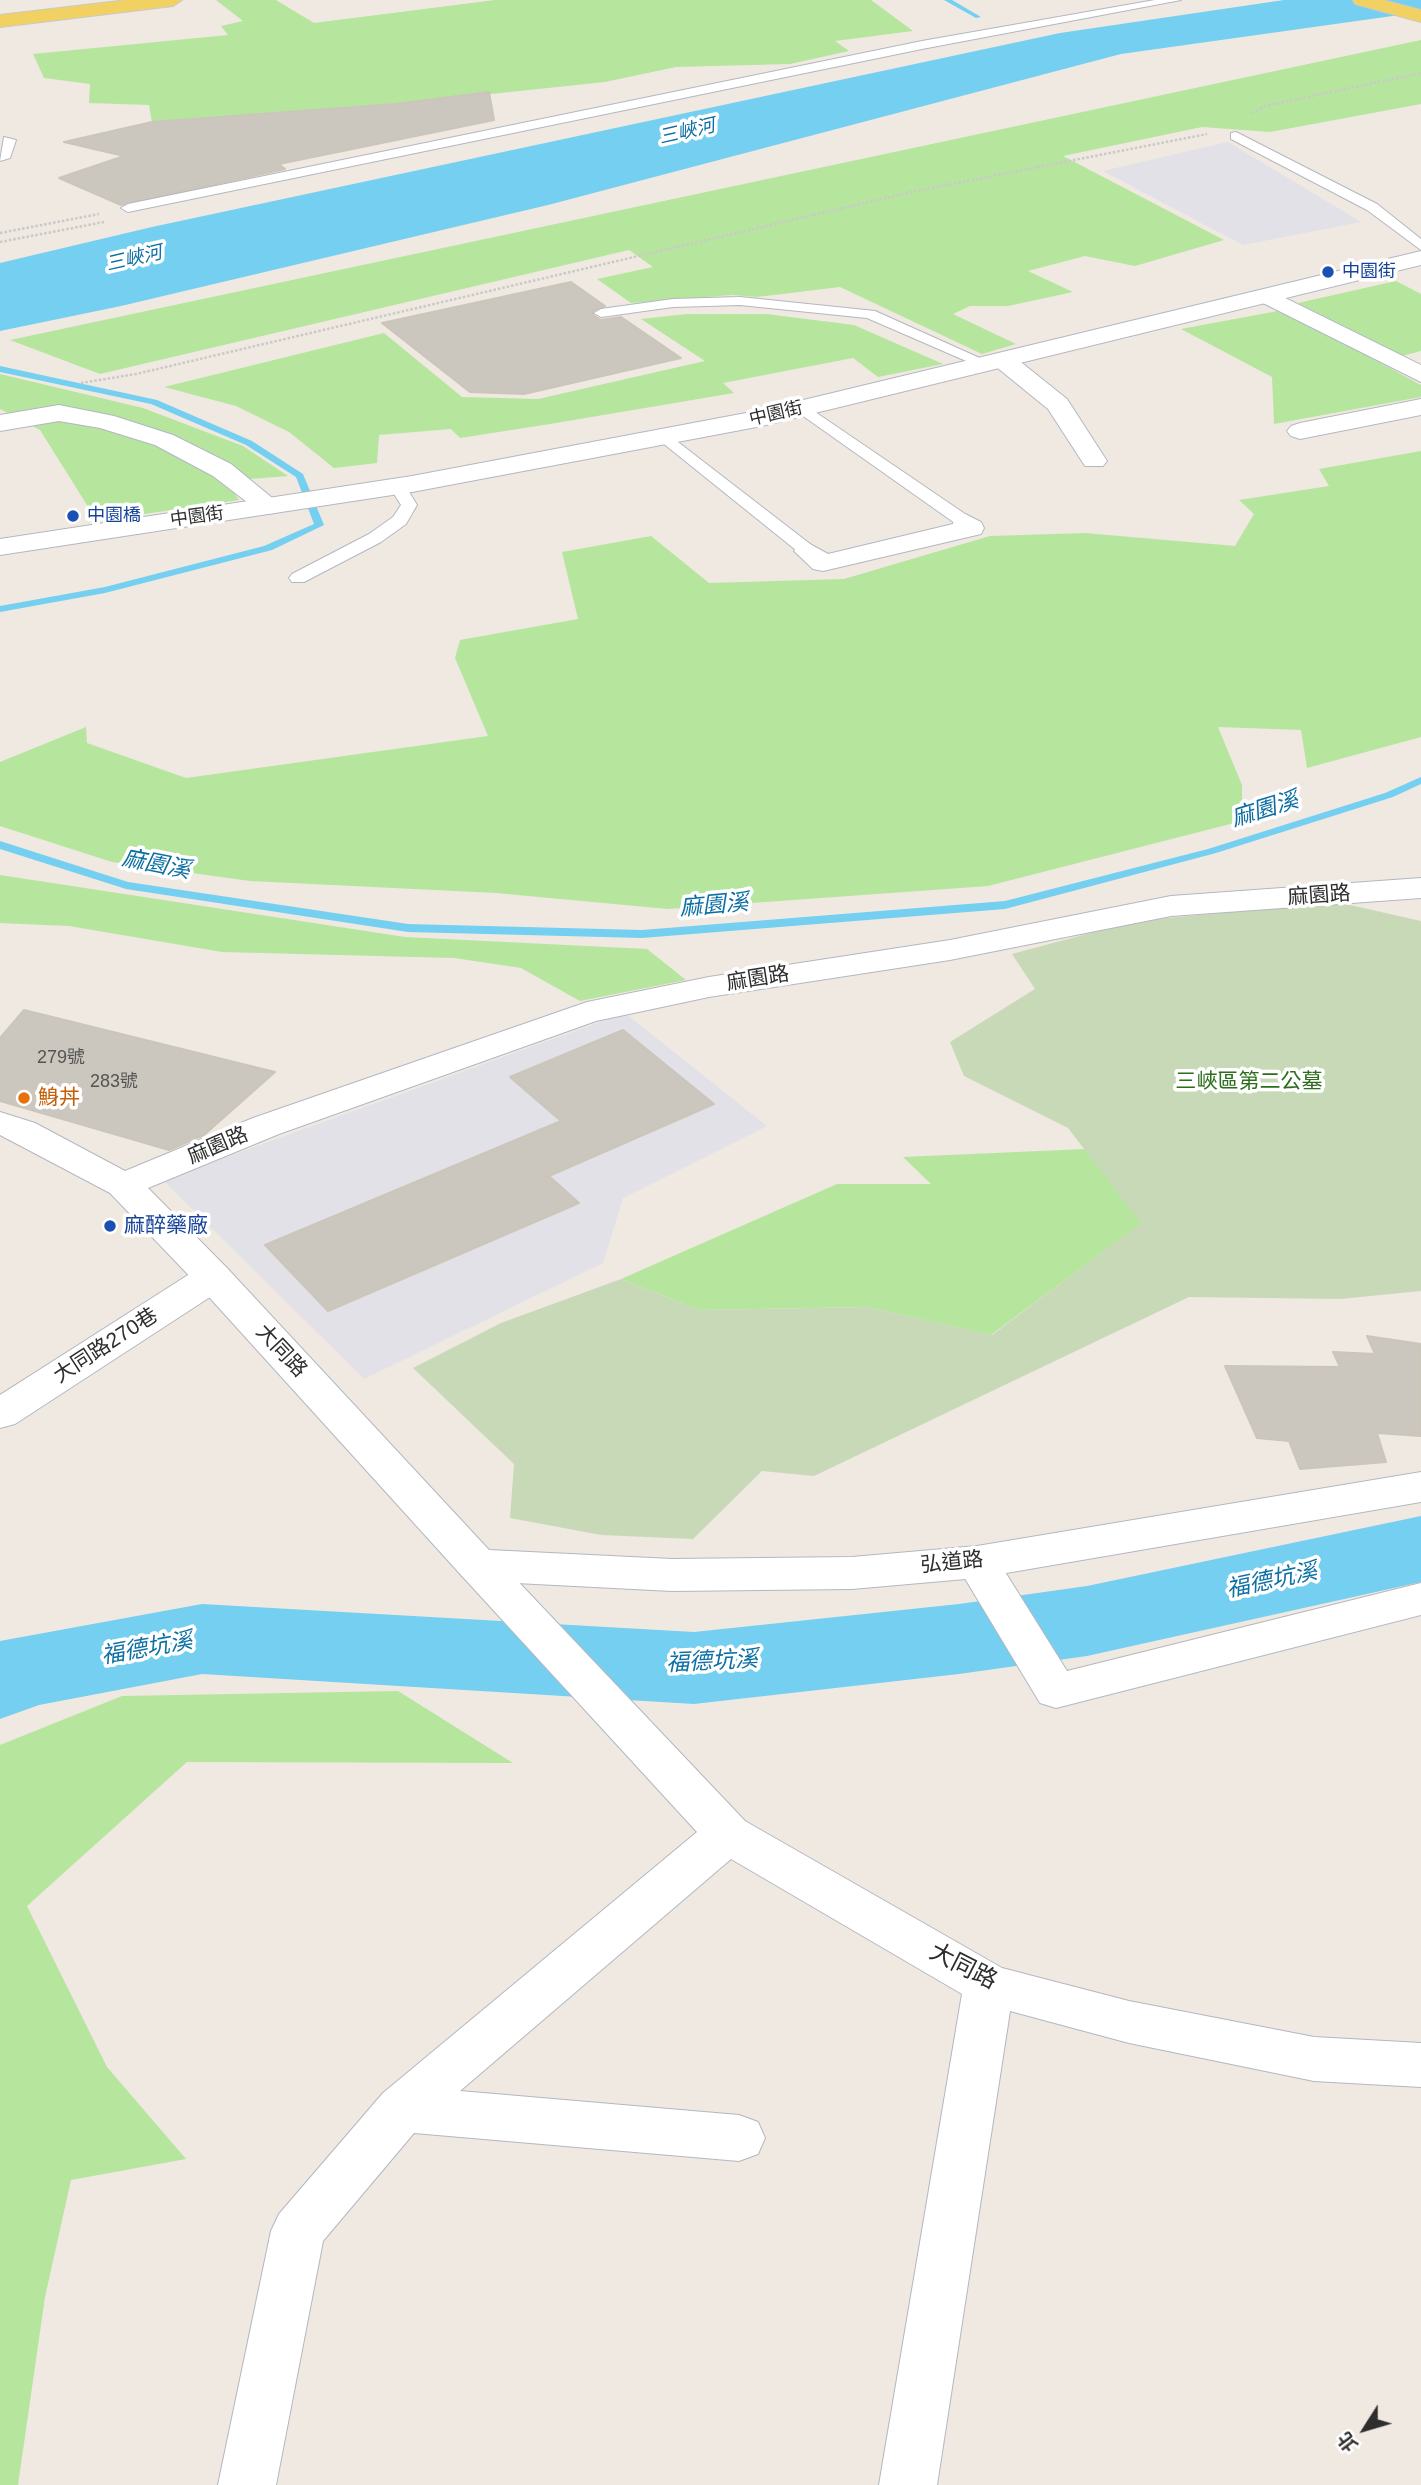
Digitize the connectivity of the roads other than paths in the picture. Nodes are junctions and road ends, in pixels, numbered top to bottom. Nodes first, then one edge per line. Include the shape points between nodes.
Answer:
1 (102, 0) edge
2 (173, 0) edge
3 (1175, 0) edge
4 (1362, 0) edge
5 (1402, 0) edge
6 (1421, 5) edge
7 (0, 13) edge
8 (1421, 16) edge
9 (0, 21) edge
10 (1236, 136) dead end
11 (9, 140) dead end
12 (0, 157) edge
13 (128, 208) road end
14 (1421, 246) edge
15 (1421, 258) edge
16 (1267, 296) junction
17 (601, 313) dead end
18 (994, 362) junction
19 (1421, 375) edge
20 (1421, 407) edge
21 (802, 408) junction
22 (0, 423) edge
23 (1300, 431) dead end
24 (665, 437) junction
25 (1094, 461) dead end
26 (405, 485) junction
27 (269, 506) junction
28 (965, 522) joint
29 (0, 547) edge
30 (808, 551) joint
31 (298, 578) dead end
32 (1421, 888) edge
33 (0, 1123) edge
34 (123, 1185) junction
35 (213, 1277) junction
36 (0, 1414) edge
37 (1421, 1487) edge
38 (477, 1565) junction
39 (987, 1578) junction
40 (1421, 1599) edge
41 (728, 1834) junction
42 (989, 1985) junction
43 (1421, 2066) edge
44 (402, 2109) junction
45 (739, 2138) dead end
46 (247, 2485) edge
47 (908, 2485) edge

1 - 7 main road
2 - 9 main road
3 - 13 lane via 922,45
4 - 8 main road
5 - 6 main road
10 - 14 lane via 1372,207
11 - 12 lane
15 - 16 street, 中園街
16 - 18 street, 中園街
16 - 19 street
17 - 18 lane via 673,303 740,301 870,314
18 - 21 street, 中園街
18 - 25 street via 1058,404
20 - 23 street
21 - 24 street, 中園街
21 - 28 lane
22 - 27 street via 59,413 106,421 164,440 222,470
24 - 26 street, 中園街
24 - 30 lane
26 - 27 street
26 - 31 lane via 409,505 400,520
27 - 29 street, 中園街
28 - 30 street via 971,528 823,563
32 - 34 street, 麻園路 via 1171,906 950,950 709,987 587,1012 266,1126
33 - 34 street, 大同路
34 - 35 street, 大同路
35 - 36 street, 大同路270巷
35 - 38 street, 大同路
37 - 39 street, 弘道路
38 - 39 street, 弘道路 via 672,1575 852,1573
38 - 41 street, 大同路
39 - 40 street via 1056,1690
41 - 42 street, 大同路
41 - 44 street
42 - 43 street, 大同路 via 1129,2022 1314,2059
42 - 47 street
44 - 45 street
44 - 46 street via 298,2231

